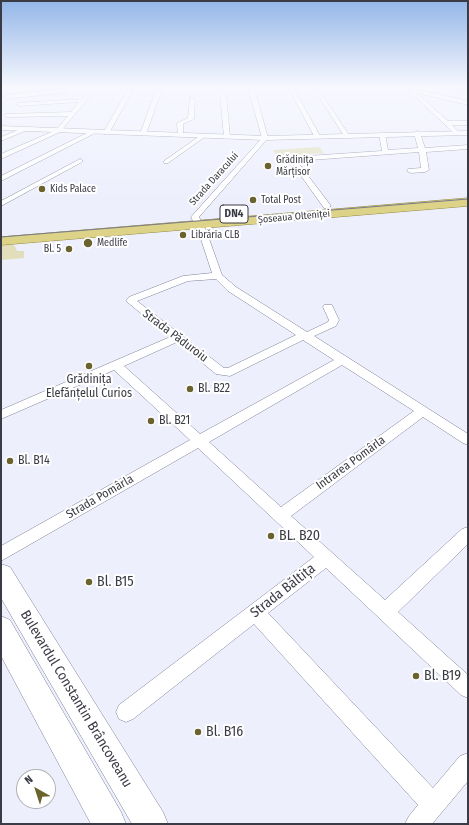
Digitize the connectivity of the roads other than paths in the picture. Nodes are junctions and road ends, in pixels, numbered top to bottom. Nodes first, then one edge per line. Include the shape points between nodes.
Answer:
1 (63, 126) edge
2 (111, 126) edge
3 (146, 126) edge
4 (180, 126) edge
5 (226, 126) edge
6 (262, 126) edge
7 (311, 126) edge
8 (340, 126) edge
9 (449, 126) edge
10 (1, 128) edge
11 (23, 130) junction
12 (58, 131) junction
13 (93, 132) junction
14 (107, 133) junction
15 (417, 133) junction
16 (457, 133) junction
17 (468, 133) edge
18 (143, 134) junction
19 (382, 134) junction
20 (180, 135) junction
21 (203, 136) junction
22 (317, 136) junction
23 (227, 137) junction
24 (265, 138) junction
25 (1, 139) edge
26 (97, 140) dead end
27 (351, 143) junction
28 (468, 147) edge
29 (422, 150) junction
30 (386, 152) junction
31 (1, 157) edge
32 (80, 161) dead end
33 (166, 162) dead end
34 (411, 171) dead end
35 (1, 179) edge
36 (467, 201) edge
37 (1, 204) edge
38 (327, 206) junction
39 (197, 221) junction
40 (1, 233) edge
41 (1, 240) edge
42 (218, 276) junction
43 (328, 307) dead end
44 (304, 336) junction
45 (177, 338) junction
46 (342, 360) junction
47 (116, 364) junction
48 (423, 411) junction
49 (1, 415) edge
50 (468, 440) edge
51 (200, 441) junction
52 (280, 516) junction
53 (468, 534) edge
54 (1, 554) edge
55 (326, 558) junction
56 (1, 575) edge
57 (256, 612) junction
58 (385, 612) junction
59 (1, 629) edge
60 (468, 688) edge
61 (126, 712) dead end
62 (468, 764) edge
63 (433, 805) junction
64 (109, 824) edge
65 (151, 824) edge
66 (417, 824) edge

1 - 12 street
2 - 14 street
3 - 18 street
4 - 20 street
5 - 23 street
6 - 24 street
7 - 22 street
8 - 27 street
9 - 16 street
10 - 11 street
11 - 12 street
11 - 25 street
12 - 13 street
12 - 31 street
13 - 14 street
13 - 35 street
14 - 18 street
14 - 26 street
15 - 16 street
15 - 19 street
15 - 29 street
16 - 17 street
18 - 20 street
19 - 27 street
19 - 30 street
20 - 21 street
21 - 23 street
21 - 33 street
22 - 24 street
22 - 27 street
23 - 24 street
24 - 39 street, Strada Daracului
27 - 30 street
27 - 38 street via 292,159
28 - 29 street
29 - 30 street
29 - 34 street via 425,170
32 - 37 street
36 - 38 main road, Șoseaua Olteniței / DN4
36 - 39 main road, Șoseaua Olteniței / DN4
38 - 39 main road, Șoseaua Olteniței / DN4
39 - 40 main road, Șoseaua Olteniței / DN4
39 - 41 main road, Șoseaua Olteniței / DN4
39 - 42 street
42 - 44 street via 232,289
42 - 45 street, Strada Păduroiu via 186,278 131,301
43 - 44 street, Strada Păduroiu via 334,322
44 - 45 street, Strada Păduroiu via 230,372 220,371
44 - 46 street
45 - 47 street
46 - 48 street
46 - 51 street, Strada Pomârla
47 - 49 street
47 - 51 street
48 - 50 street
48 - 52 street, Intrarea Pomârla
51 - 52 street
51 - 54 street, Strada Pomârla
52 - 55 street
53 - 58 street
55 - 57 street, Strada Băltița
55 - 58 street, Strada Băltița
56 - 65 main road, Bulevardul Constantin Brâncoveanu
57 - 61 street, Strada Băltița
57 - 63 street
58 - 60 street, Strada Băltița
59 - 64 main road
62 - 63 street
63 - 66 street

